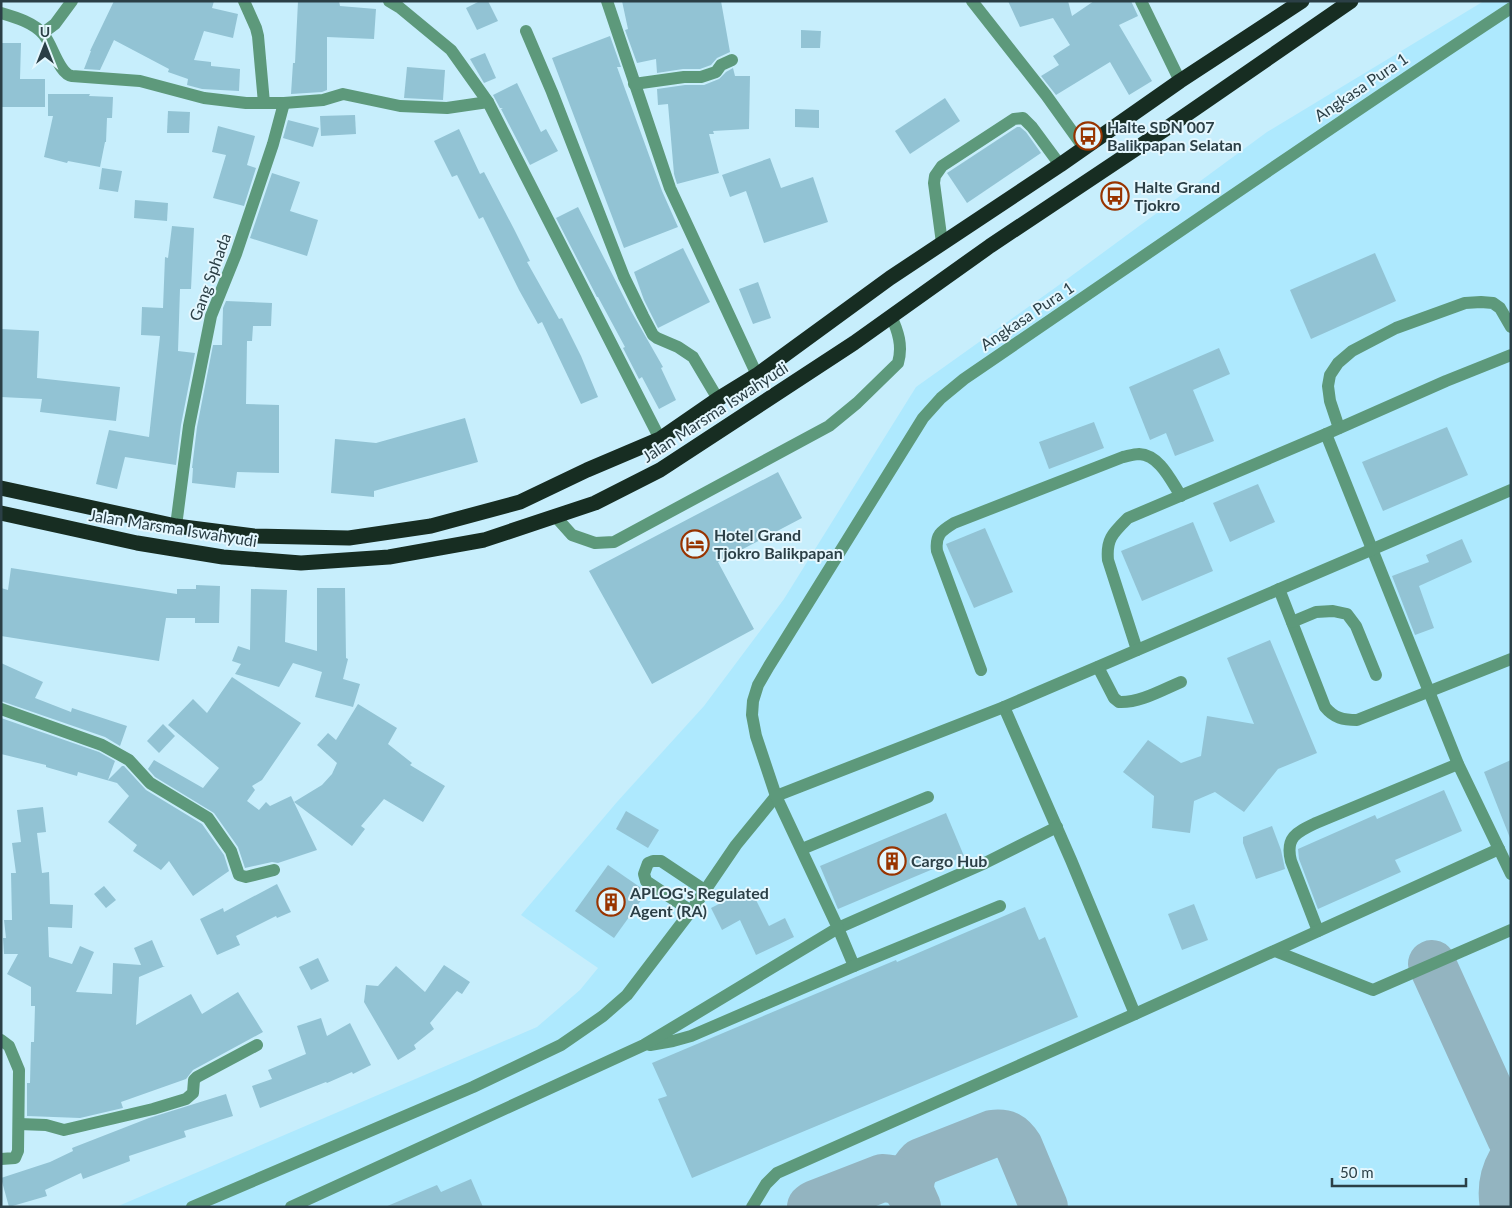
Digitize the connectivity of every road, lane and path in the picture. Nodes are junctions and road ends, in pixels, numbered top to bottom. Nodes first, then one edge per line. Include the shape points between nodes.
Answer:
1 (72, 1) edge
2 (244, 1) edge
3 (389, 1) edge
4 (607, 1) edge
5 (972, 1) edge
6 (1141, 1) edge
7 (1302, 1) edge
8 (1351, 1) edge
9 (1511, 8) edge
10 (1, 12) edge
11 (526, 31) dead end
12 (43, 33) junction
13 (732, 60) dead end
14 (1180, 81) junction
15 (634, 84) junction
16 (488, 102) junction
17 (264, 104) junction
18 (284, 104) junction
19 (1084, 148) junction
20 (1060, 165) junction
21 (942, 243) junction
22 (891, 316) junction
23 (1511, 327) edge
24 (1511, 355) edge
25 (757, 375) junction
26 (718, 399) junction
27 (1339, 428) junction
28 (1326, 434) junction
29 (660, 439) junction
30 (1, 488) edge
31 (1511, 490) edge
32 (1180, 496) junction
33 (1, 514) edge
34 (555, 516) junction
35 (176, 526) junction
36 (1373, 549) junction
37 (1279, 590) junction
38 (1292, 622) junction
39 (1137, 650) junction
40 (1511, 659) edge
41 (1098, 667) junction
42 (981, 670) dead end
43 (1376, 675) dead end
44 (1181, 682) dead end
45 (1428, 691) junction
46 (1004, 708) junction
47 (1, 709) edge
48 (1458, 764) junction
49 (776, 796) junction
50 (928, 797) dead end
51 (1057, 827) junction
52 (802, 849) junction
53 (1499, 849) junction
54 (274, 870) dead end
55 (1511, 874) edge
56 (706, 891) junction
57 (1000, 906) dead end
58 (691, 911) junction
59 (838, 928) junction
60 (1511, 930) edge
61 (1318, 931) junction
62 (1275, 951) junction
63 (854, 966) junction
64 (1134, 1014) junction
65 (1, 1040) edge
66 (257, 1045) dead end
67 (644, 1045) junction
68 (19, 1124) junction
69 (1, 1159) edge
70 (192, 1207) edge
71 (291, 1207) edge
72 (752, 1207) edge

1 - 12 street via 55,24
2 - 17 street via 258,36
3 - 16 street via 451,50
4 - 15 street
5 - 19 street
6 - 14 street
7 - 14 highway, Jalan Marsma Iswahyudi
8 - 22 highway, Jalan Marsma Iswahyudi
9 - 49 street, Angkasa Pura 1 via 1368,101 941,398 903,448 758,685 752,715
10 - 12 street
11 - 26 street via 624,277 646,322 657,338 693,357
12 - 17 street via 67,75 140,81 204,98
13 - 15 street via 721,65 716,72 701,77
14 - 19 highway, Jalan Marsma Iswahyudi
15 - 25 street via 676,201
16 - 18 street via 447,108 400,106 343,94 323,100
16 - 29 street
17 - 18 street
18 - 35 street, Gang Sphada via 236,254 210,321 189,426
19 - 20 highway, Jalan Marsma Iswahyudi
20 - 21 highway, Jalan Marsma Iswahyudi
20 - 21 street via 1023,118 1014,119 949,161 938,170 934,182
21 - 25 highway, Jalan Marsma Iswahyudi
22 - 34 highway, Jalan Marsma Iswahyudi via 660,470 595,503
22 - 34 street via 899,335 898,363 829,426 614,542 595,544 572,535
23 - 27 street via 1500,308 1493,303 1465,303 1396,328 1352,351 1338,363 1330,375 1328,386
24 - 27 street
25 - 26 highway, Jalan Marsma Iswahyudi
26 - 29 highway, Jalan Marsma Iswahyudi
27 - 28 street
28 - 32 street
28 - 36 street
29 - 35 highway, Jalan Marsma Iswahyudi via 520,502 431,526 348,538 254,536
30 - 35 highway, Jalan Marsma Iswahyudi
31 - 36 street
32 - 39 street via 1128,518 1114,532 1107,546 1108,560
32 - 42 street via 1160,465 1147,455 1138,454 954,523 939,534 937,552
33 - 34 highway, Jalan Marsma Iswahyudi via 138,544 223,557 301,563 390,557 484,540
36 - 37 street
36 - 45 street
37 - 38 street
37 - 39 street
38 - 43 street via 1316,612 1347,614 1356,626
38 - 45 street via 1325,707 1331,714 1344,720 1357,720
39 - 41 street
40 - 45 street
41 - 44 street via 1119,702 1128,703
41 - 46 street
45 - 48 street
46 - 49 street
46 - 51 street
47 - 54 street via 102,745 128,760 150,783 208,818 231,851 239,875 246,877
48 - 53 street
48 - 61 street via 1316,823 1294,837 1290,843 1291,861
49 - 52 street, Angkasa Pura 1
49 - 56 street via 736,846
50 - 52 street
51 - 59 street via 986,863
51 - 64 street
52 - 59 street, Angkasa Pura 1
53 - 55 street
53 - 61 street
56 - 58 street
56 - 58 street via 661,861 648,863 644,874 646,881
57 - 63 street
58 - 70 street via 627,995 561,1045 474,1087
59 - 63 street, Angkasa Pura 1
59 - 67 street
60 - 62 street via 1373,990
61 - 62 street
62 - 64 street
63 - 67 street via 691,1036
64 - 72 street via 777,1173
65 - 68 street via 9,1046 19,1070
66 - 68 street via 197,1077 193,1093 186,1099 64,1130 46,1125
67 - 71 street
68 - 69 street via 18,1154 12,1159

